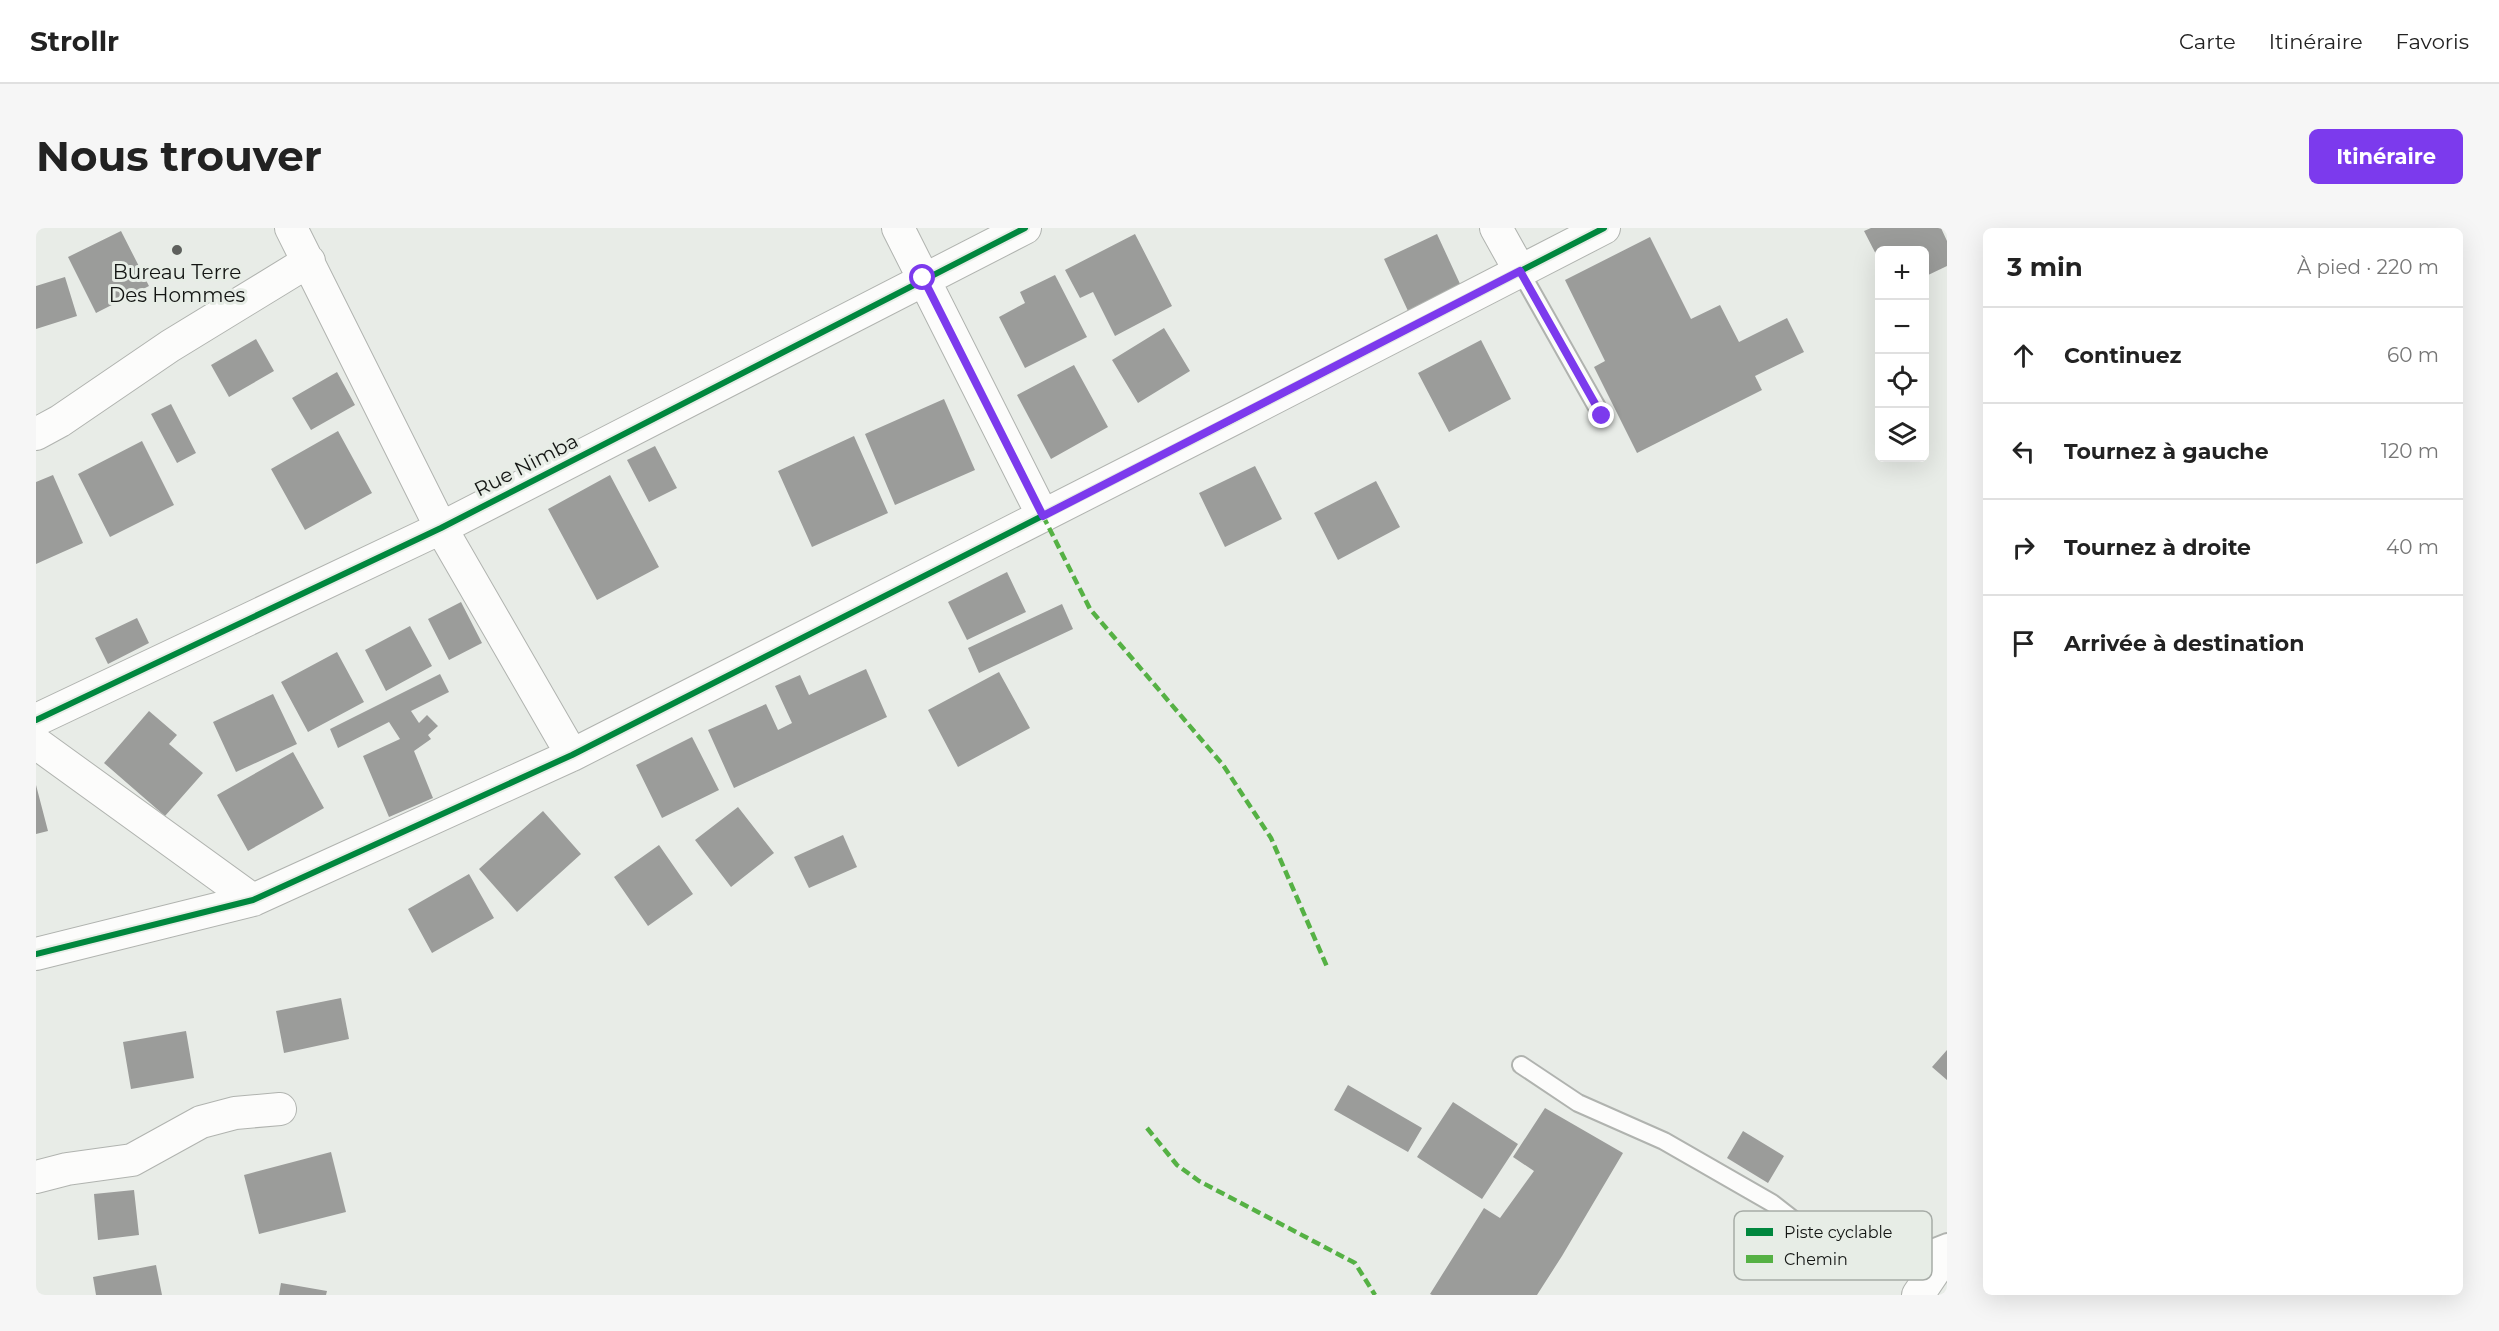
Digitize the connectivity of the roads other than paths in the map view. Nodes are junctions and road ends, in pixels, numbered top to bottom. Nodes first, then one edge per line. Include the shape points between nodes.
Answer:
1 (291, 228) edge
2 (898, 228) edge
3 (1025, 228) edge
4 (1496, 228) edge
5 (1604, 228) edge
6 (309, 261) junction
7 (1520, 271) junction
8 (923, 278) junction
9 (1602, 416) dead end
10 (36, 434) edge
11 (1043, 516) junction
12 (441, 528) junction
13 (36, 720) edge
14 (36, 743) edge
15 (572, 755) junction
16 (253, 900) junction
17 (36, 954) edge
18 (1521, 1065) dead end
19 (280, 1109) dead end
20 (36, 1177) edge
21 (1782, 1211) edge
22 (1947, 1242) edge
23 (1932, 1248) edge
24 (1947, 1252) edge
25 (1932, 1274) edge
26 (1928, 1280) edge
27 (1918, 1295) edge

1 - 6 street
2 - 8 street
3 - 8 street, Rue Nimba
4 - 7 street
5 - 7 street
6 - 10 street
6 - 12 street
7 - 9 lane
7 - 11 street
8 - 11 street
8 - 12 street, Rue Nimba
11 - 15 street
12 - 13 street, Rue Nimba
12 - 15 street
14 - 16 street
15 - 16 street
16 - 17 street
18 - 21 lane via 1578,1103 1664,1141
19 - 20 street via 235,1113 201,1122 132,1160
22 - 23 lane
24 - 25 street
26 - 27 street

